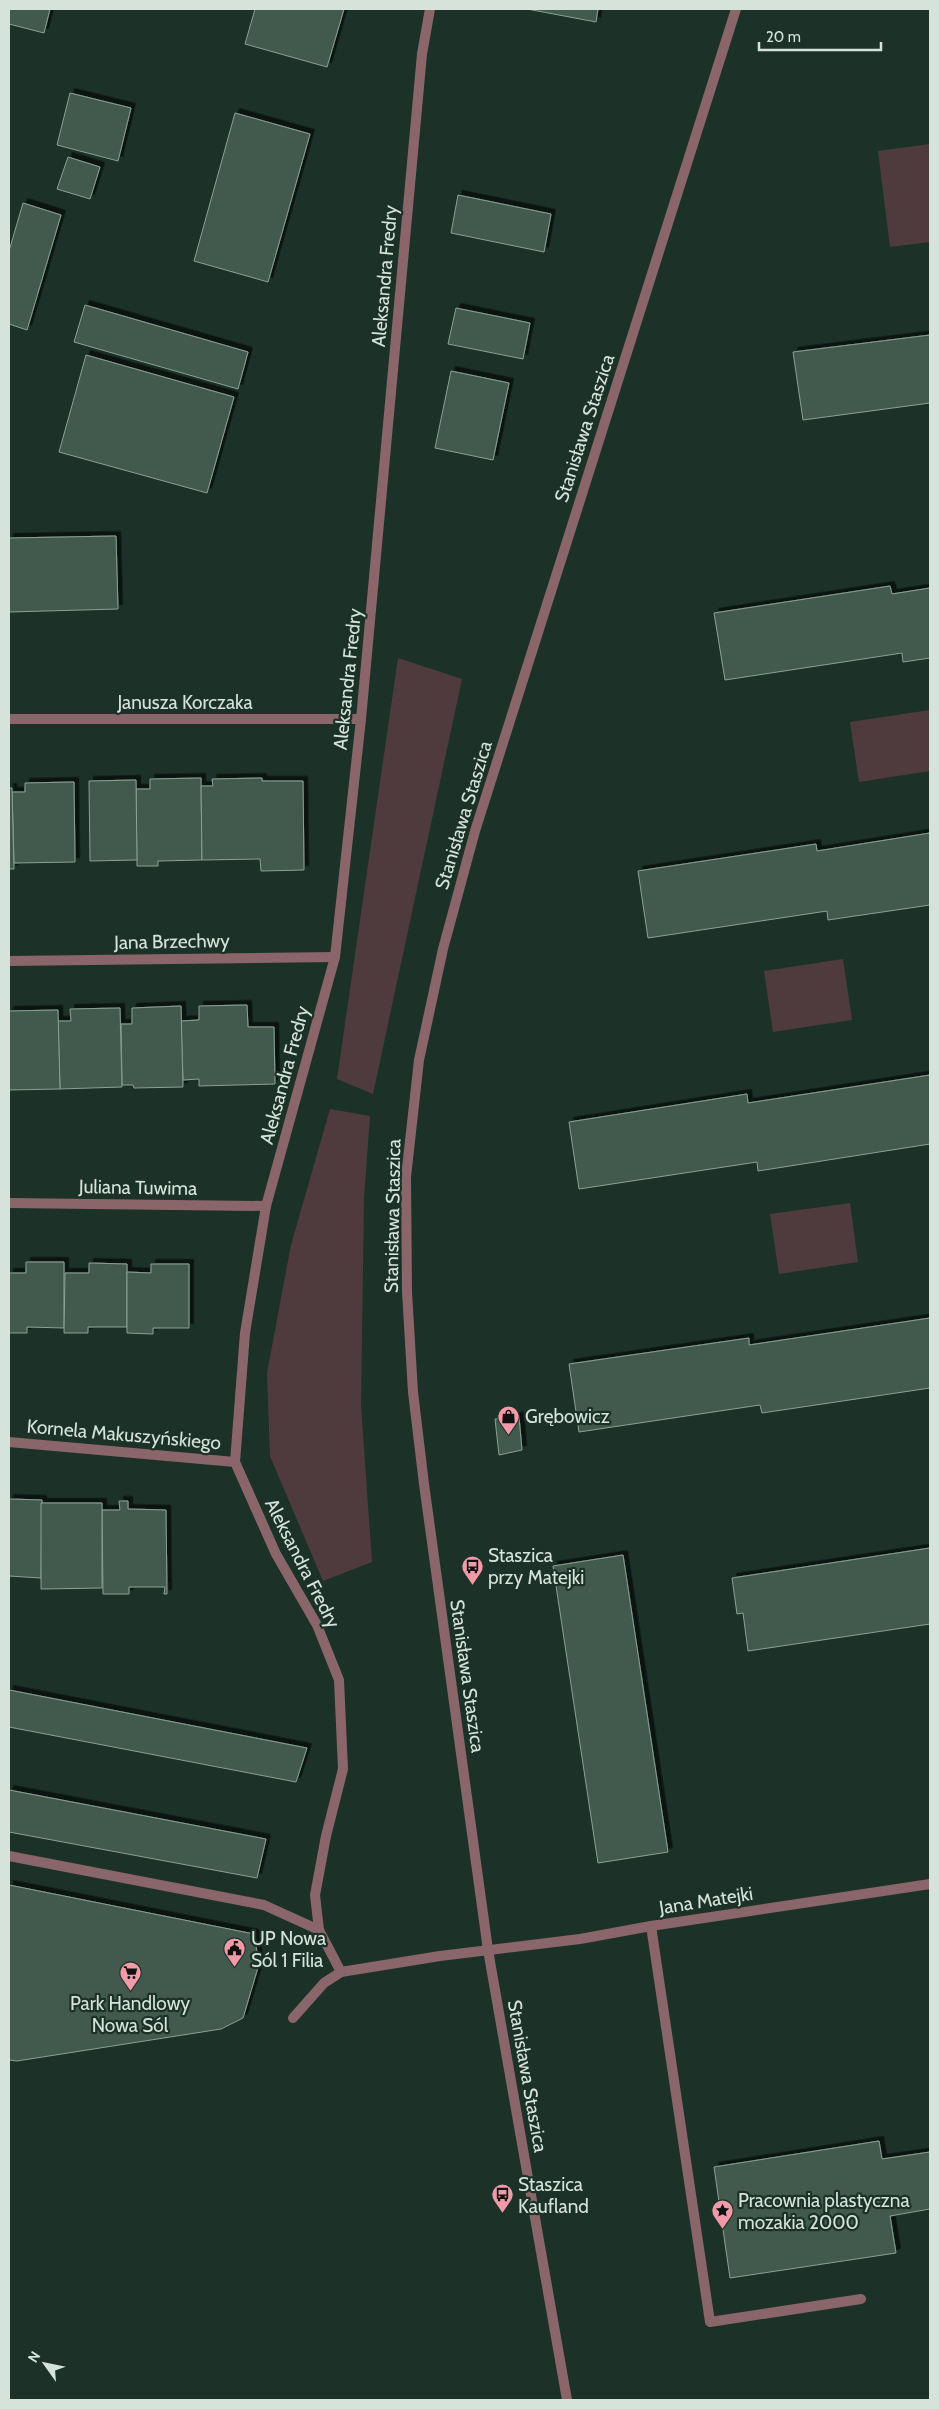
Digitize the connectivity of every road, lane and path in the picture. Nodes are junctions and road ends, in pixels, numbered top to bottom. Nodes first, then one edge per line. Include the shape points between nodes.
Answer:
1 (430, 9) edge
2 (736, 9) edge
3 (9, 719) edge
4 (361, 719) junction
5 (335, 957) junction
6 (9, 960) edge
7 (9, 1203) edge
8 (266, 1206) junction
9 (9, 1442) edge
10 (236, 1462) junction
11 (9, 1856) edge
12 (930, 1884) edge
13 (651, 1926) junction
14 (319, 1930) junction
15 (488, 1950) junction
16 (341, 1972) junction
17 (293, 2018) dead end
18 (861, 2299) dead end
19 (567, 2400) edge

1 - 4 street, Aleksandra Fredry via 422,54
2 - 15 street, Stanisława Staszica via 474,831 443,949 420,1060 406,1177 412,1383
3 - 4 street, Janusza Korczaka
4 - 5 street, Aleksandra Fredry
5 - 6 street, Jana Brzechwy
5 - 8 street, Aleksandra Fredry
7 - 8 street, Juliana Tuwima
8 - 10 street, Aleksandra Fredry via 245,1333
9 - 10 street, Kornela Makuszyńskiego
10 - 14 street, Aleksandra Fredry via 276,1554 317,1625 339,1680 343,1770 315,1895
11 - 14 street via 264,1906
12 - 13 street, Jana Matejki
13 - 15 street, Jana Matejki via 580,1939
13 - 18 street via 710,2322
14 - 16 street, Aleksandra Fredry
15 - 16 street
15 - 19 street, Stanisława Staszica
16 - 17 street via 324,1983

